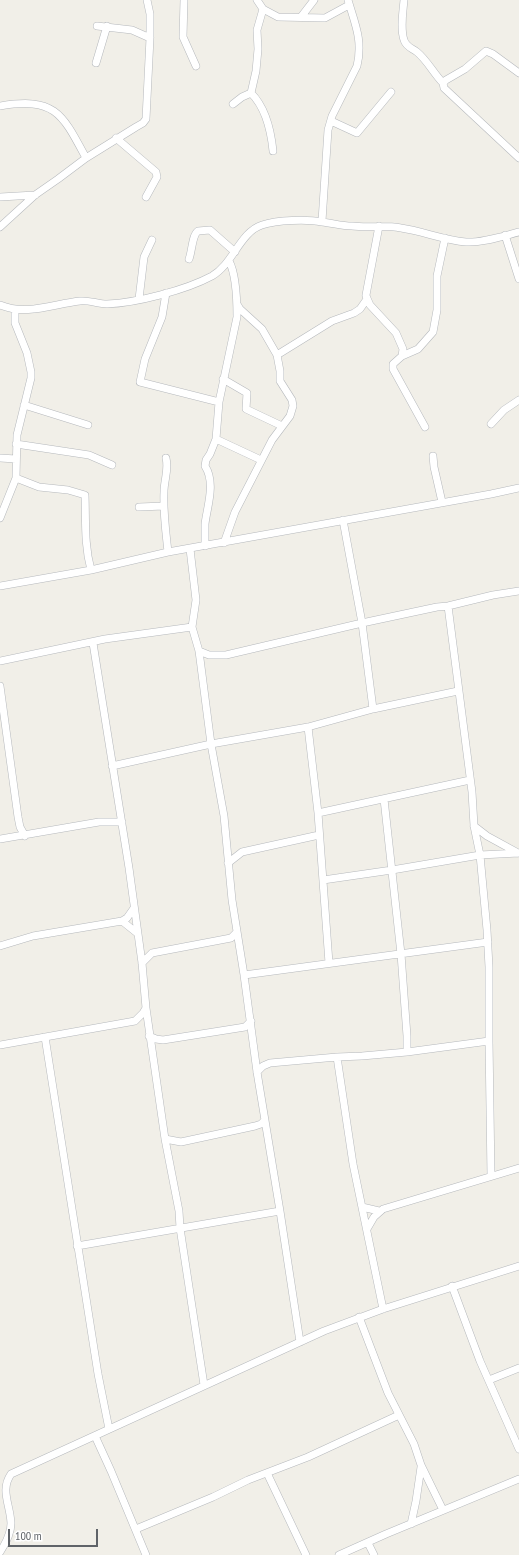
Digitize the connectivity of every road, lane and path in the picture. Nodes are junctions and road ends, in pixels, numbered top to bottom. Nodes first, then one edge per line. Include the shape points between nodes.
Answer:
1 (147, 0) edge
2 (184, 0) edge
3 (258, 0) edge
4 (314, 0) edge
5 (404, 0) edge
6 (349, 2) edge
7 (263, 9) junction
8 (301, 17) junction
9 (97, 26) dead end
10 (107, 26) junction
11 (150, 38) junction
12 (96, 63) dead end
13 (196, 66) dead end
14 (519, 73) edge
15 (443, 83) junction
16 (391, 92) dead end
17 (251, 93) junction
18 (233, 104) dead end
19 (0, 106) edge
20 (331, 121) junction
21 (116, 138) junction
22 (273, 151) dead end
23 (86, 158) junction
24 (519, 158) edge
25 (35, 195) junction
26 (0, 197) edge
27 (146, 197) dead end
28 (322, 222) junction
29 (379, 226) junction
30 (0, 227) edge
31 (519, 232) edge
32 (505, 235) junction
33 (445, 238) junction
34 (152, 240) dead end
35 (235, 252) junction
36 (189, 259) dead end
37 (229, 261) junction
38 (519, 279) edge
39 (166, 293) junction
40 (366, 295) junction
41 (139, 299) junction
42 (237, 304) junction
43 (1, 306) edge
44 (15, 310) junction
45 (277, 355) junction
46 (402, 356) junction
47 (223, 379) junction
48 (519, 400) edge
49 (219, 402) junction
50 (24, 405) junction
51 (491, 424) dead end
52 (88, 425) dead end
53 (282, 426) junction
54 (425, 427) dead end
55 (216, 439) junction
56 (16, 444) junction
57 (433, 456) dead end
58 (0, 458) edge
59 (166, 458) dead end
60 (16, 459) junction
61 (261, 460) junction
62 (112, 466) dead end
63 (16, 478) junction
64 (519, 488) edge
65 (442, 502) junction
66 (164, 506) junction
67 (139, 508) dead end
68 (0, 517) edge
69 (343, 520) junction
70 (224, 543) junction
71 (205, 546) junction
72 (190, 549) junction
73 (168, 552) junction
74 (91, 570) junction
75 (0, 586) edge
76 (519, 591) edge
77 (448, 606) junction
78 (362, 623) junction
79 (192, 626) junction
80 (93, 643) junction
81 (199, 651) junction
82 (0, 661) edge
83 (0, 686) edge
84 (458, 691) junction
85 (373, 709) junction
86 (308, 727) junction
87 (211, 744) junction
88 (8, 750) junction
89 (0, 752) edge
90 (112, 766) junction
91 (470, 780) junction
92 (384, 799) junction
93 (318, 813) junction
94 (122, 822) junction
95 (474, 826) junction
96 (319, 835) junction
97 (25, 836) junction
98 (0, 839) edge
99 (518, 853) edge
100 (480, 855) junction
101 (228, 863) junction
102 (392, 870) junction
103 (323, 880) junction
104 (134, 908) junction
105 (122, 920) junction
106 (237, 932) junction
107 (138, 934) junction
108 (488, 942) junction
109 (0, 946) edge
110 (140, 946) junction
111 (152, 953) junction
112 (401, 954) junction
113 (142, 963) junction
114 (329, 963) junction
115 (244, 975) junction
116 (146, 1008) junction
117 (135, 1021) junction
118 (251, 1021) junction
119 (149, 1032) junction
120 (45, 1037) junction
121 (489, 1041) junction
122 (0, 1045) edge
123 (407, 1052) junction
124 (255, 1054) junction
125 (337, 1056) junction
126 (270, 1063) junction
127 (257, 1072) junction
128 (264, 1121) junction
129 (165, 1139) junction
130 (519, 1168) edge
131 (491, 1176) junction
132 (362, 1207) junction
133 (280, 1211) junction
134 (379, 1212) junction
135 (180, 1228) junction
136 (367, 1229) junction
137 (77, 1246) junction
138 (519, 1266) edge
139 (452, 1286) junction
140 (382, 1309) junction
141 (359, 1317) junction
142 (300, 1342) junction
143 (519, 1368) edge
144 (489, 1380) junction
145 (204, 1385) junction
146 (399, 1415) junction
147 (109, 1429) junction
148 (95, 1436) junction
149 (519, 1449) edge
150 (421, 1465) junction
151 (267, 1473) junction
152 (519, 1479) edge
153 (2, 1482) edge
154 (443, 1510) junction
155 (411, 1524) junction
156 (136, 1529) junction
157 (368, 1543) junction
158 (0, 1552) edge
159 (146, 1555) edge
160 (306, 1555) edge
161 (339, 1555) edge
162 (374, 1555) edge

1 - 11 street
2 - 13 street via 183,37
3 - 7 street
4 - 8 street
5 - 15 street via 404,41 420,55
6 - 8 street via 325,18
6 - 20 street via 360,44 358,60
7 - 8 street via 278,16
7 - 17 street via 257,30 256,71
9 - 10 street
10 - 11 street via 132,30
10 - 12 street
11 - 21 street via 146,119
14 - 15 street via 486,51
15 - 24 street via 444,88
16 - 20 street via 358,133
17 - 18 street
17 - 22 street via 265,115
19 - 23 street via 37,104 57,113 64,120
20 - 28 street via 327,140
21 - 23 street
21 - 27 street via 156,172 157,177
23 - 25 street
25 - 26 street
25 - 30 street
28 - 29 street
28 - 35 street via 262,225 252,231
29 - 33 street via 402,228
29 - 40 street
31 - 32 street
32 - 33 street via 465,242
32 - 38 street
33 - 46 street via 436,283 437,310 433,332 418,349
34 - 41 street via 144,257
35 - 36 street via 210,230 198,231 194,235
35 - 37 street
37 - 39 street via 212,276
37 - 42 street
39 - 41 street
39 - 49 street via 162,317 145,359 140,382
40 - 45 street via 367,299 360,309 332,322
40 - 46 street via 370,305 396,333 403,349
41 - 44 street via 117,304 80,301
42 - 45 street via 262,329
42 - 47 street via 235,328
43 - 44 street
44 - 50 street via 15,323 27,353 31,372
45 - 53 street via 280,381 293,406 290,416
46 - 54 street via 393,364 393,368
47 - 49 street
47 - 53 street via 247,393 246,409
48 - 51 street via 504,410
49 - 55 street
50 - 52 street
50 - 56 street
53 - 61 street
55 - 61 street
55 - 71 street via 205,466 210,489
56 - 60 street
56 - 62 street via 89,455
57 - 65 street
58 - 60 street
59 - 66 street via 168,465
60 - 63 street
61 - 70 street via 235,512
63 - 68 street
63 - 74 street via 39,487 86,495 87,555
64 - 65 street
65 - 69 street
66 - 67 street
66 - 73 street
69 - 70 street
69 - 78 street
70 - 71 street
71 - 72 street
72 - 73 street
72 - 79 street via 196,600
73 - 74 street
74 - 75 street
76 - 77 street
77 - 78 street
77 - 84 street
78 - 81 street via 226,655 209,655
78 - 85 street
79 - 80 street
79 - 81 street
80 - 82 street
80 - 90 street
81 - 87 street
83 - 88 street
84 - 85 street
84 - 91 street
85 - 86 street
86 - 87 street
86 - 93 street
87 - 90 street
87 - 101 street via 224,816
88 - 89 street
88 - 97 street via 18,818
90 - 94 street
91 - 92 street
91 - 95 street
92 - 93 street
92 - 102 street
93 - 96 street
94 - 97 street via 99,822
94 - 104 street
95 - 99 street
95 - 100 street
96 - 101 street via 242,852
96 - 103 street
97 - 98 street
99 - 100 street
100 - 102 street
100 - 108 street
101 - 106 street
102 - 103 street
102 - 112 street
103 - 114 street
104 - 105 street via 127,918
104 - 107 street
105 - 107 street
105 - 109 street via 33,936
106 - 111 street via 232,938
106 - 115 street
107 - 110 street
108 - 112 street
108 - 121 street
110 - 111 street
110 - 113 street
111 - 113 street
112 - 114 street
112 - 123 street
113 - 116 street
114 - 115 street
115 - 118 street
116 - 117 street
116 - 119 street
117 - 119 street
117 - 120 street
118 - 119 street via 245,1027 163,1040 156,1039
118 - 124 street
119 - 129 street
120 - 122 street
120 - 137 street
121 - 123 street
121 - 131 street
123 - 125 street
124 - 126 street
124 - 127 street
125 - 126 street
125 - 132 street
126 - 127 street
127 - 128 street
128 - 129 street via 255,1126 181,1142
128 - 133 street
129 - 135 street
130 - 131 street
131 - 134 street
132 - 134 street
132 - 136 street
133 - 135 street
133 - 142 street
134 - 136 street
135 - 137 street
135 - 145 street
136 - 140 street
137 - 147 street
138 - 139 street
139 - 140 street
139 - 144 street
140 - 141 street
141 - 142 street
141 - 146 street
142 - 145 street
143 - 144 street
144 - 149 street
145 - 147 street
146 - 150 street via 414,1444
146 - 151 street
147 - 148 street
148 - 153 street via 18,1470
148 - 156 street
150 - 154 street
150 - 155 street
151 - 156 street
151 - 160 street
152 - 154 street
153 - 158 street via 1,1488 11,1524 8,1538
154 - 155 street
155 - 157 street
156 - 159 street
157 - 161 street
157 - 162 street

